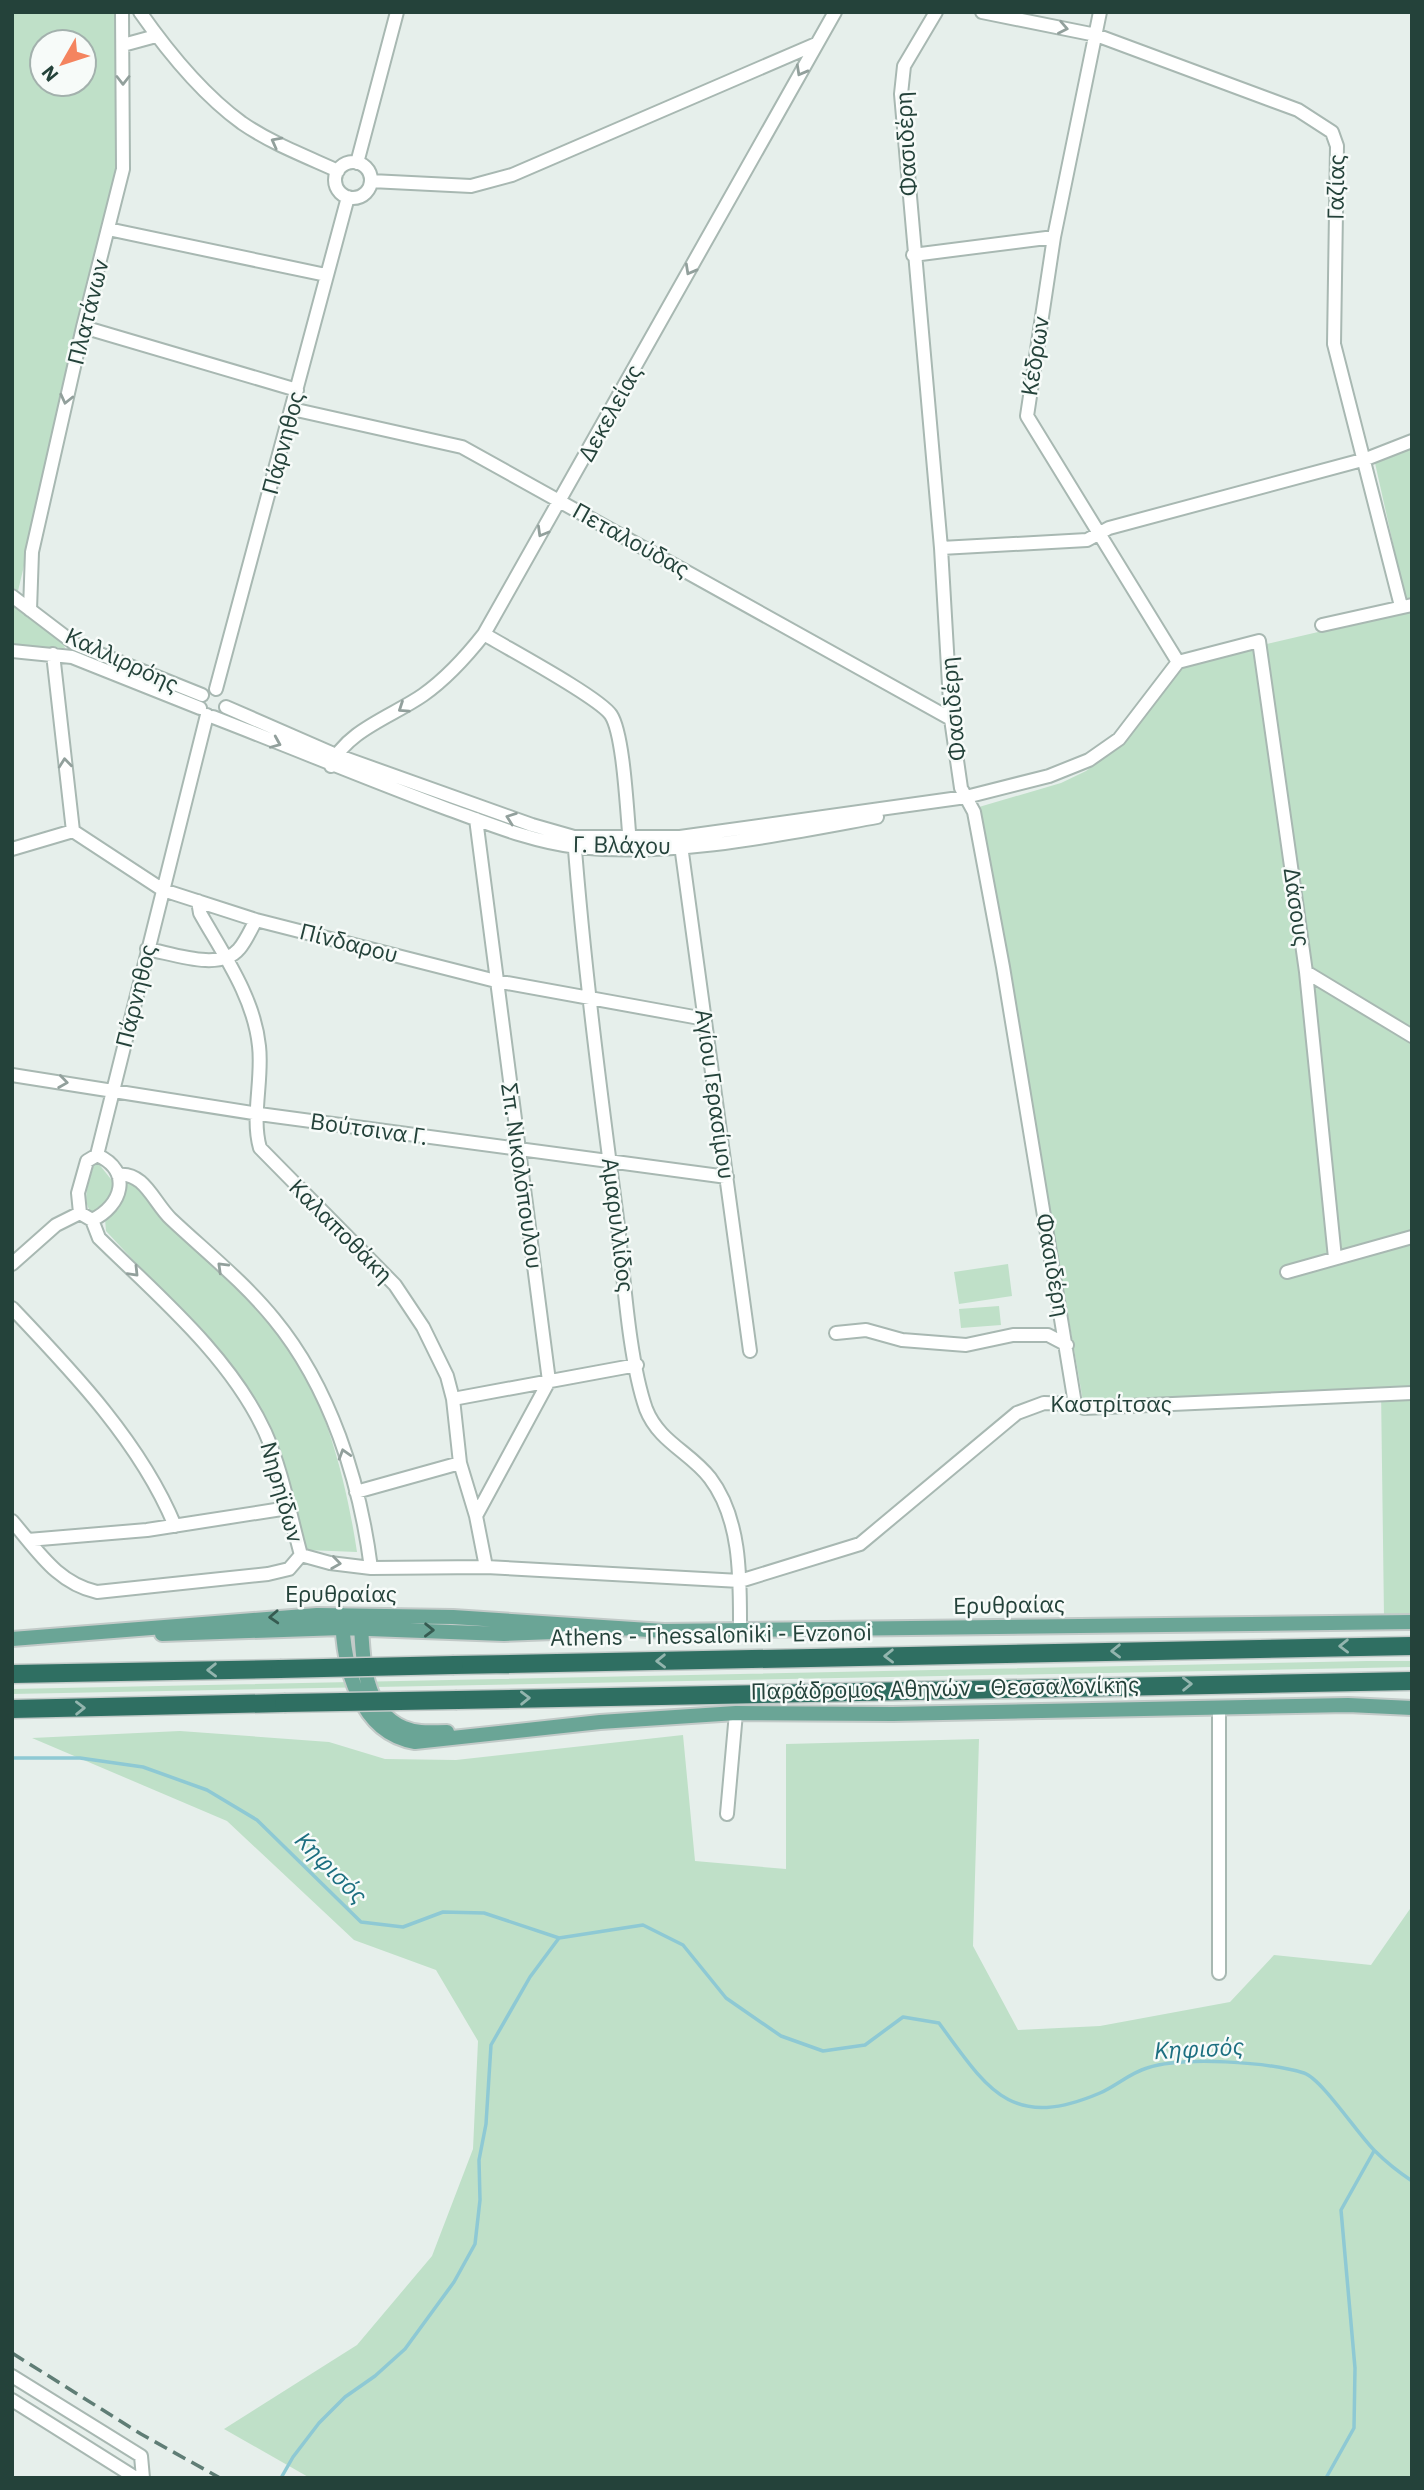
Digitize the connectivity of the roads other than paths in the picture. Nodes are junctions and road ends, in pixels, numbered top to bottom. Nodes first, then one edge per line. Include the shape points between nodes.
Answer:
1 (122, 12) edge
2 (140, 12) edge
3 (397, 12) edge
4 (835, 12) edge
5 (936, 12) edge
6 (982, 12) edge
7 (1100, 12) edge
8 (1096, 35) junction
9 (156, 36) junction
10 (816, 44) junction
11 (123, 45) junction
12 (357, 163) junction
13 (338, 171) junction
14 (371, 181) junction
15 (348, 197) junction
16 (108, 229) junction
17 (1054, 237) junction
18 (913, 256) junction
19 (326, 275) junction
20 (83, 327) junction
21 (297, 390) junction
22 (292, 409) junction
23 (1412, 441) edge
24 (1366, 459) junction
25 (561, 501) junction
26 (1099, 533) junction
27 (941, 548) junction
28 (12, 596) edge
29 (1406, 605) edge
30 (30, 610) junction
31 (1322, 625) dead end
32 (484, 634) junction
33 (12, 651) edge
34 (53, 654) junction
35 (1178, 662) junction
36 (216, 689) junction
37 (226, 707) junction
38 (206, 709) junction
39 (951, 719) junction
40 (334, 761) junction
41 (966, 797) junction
42 (476, 819) junction
43 (73, 831) junction
44 (680, 841) junction
45 (574, 842) junction
46 (630, 843) junction
47 (12, 849) edge
48 (163, 890) junction
49 (198, 901) junction
50 (256, 920) junction
51 (147, 949) junction
52 (226, 958) junction
53 (1306, 972) junction
54 (496, 981) junction
55 (590, 999) junction
56 (705, 1019) junction
57 (1412, 1036) edge
58 (12, 1075) edge
59 (114, 1089) junction
60 (259, 1114) junction
61 (518, 1151) junction
62 (97, 1155) junction
63 (609, 1160) junction
64 (118, 1175) junction
65 (727, 1178) junction
66 (80, 1213) junction
67 (92, 1220) junction
68 (1412, 1237) edge
69 (1335, 1258) junction
70 (12, 1264) edge
71 (1287, 1272) dead end
72 (12, 1308) edge
73 (836, 1333) dead end
74 (1067, 1345) junction
75 (750, 1351) dead end
76 (637, 1366) junction
77 (549, 1381) junction
78 (1412, 1394) edge
79 (453, 1399) junction
80 (1075, 1404) junction
81 (460, 1463) junction
82 (356, 1492) junction
83 (288, 1508) junction
84 (476, 1516) junction
85 (12, 1521) edge
86 (175, 1526) junction
87 (28, 1540) junction
88 (301, 1555) junction
89 (486, 1567) junction
90 (371, 1568) junction
91 (740, 1581) junction
92 (342, 1622) junction
93 (361, 1622) junction
94 (1412, 1622) edge
95 (740, 1631) junction
96 (12, 1639) edge
97 (1412, 1646) edge
98 (12, 1674) edge
99 (1366, 1681) junction
100 (1412, 1681) edge
101 (1412, 1691) edge
102 (1219, 1707) junction
103 (1412, 1708) edge
104 (12, 1709) edge
105 (736, 1713) junction
106 (480, 1734) junction
107 (727, 1814) dead end
108 (1219, 1973) dead end
109 (12, 2376) edge
110 (12, 2400) edge
111 (136, 2478) edge
112 (143, 2478) edge

1 - 11 street, Πλατάνων
2 - 9 street
3 - 12 street
4 - 10 street, Δεκελείας
5 - 18 street, Φασιδέρη via 904,66 901,94
6 -> 8 street, Γαζίας
7 - 8 street, Κέδρων
8 - 17 street, Κέδρων
8 - 24 street, Γαζίας via 1298,110 1336,138 1334,344
9 - 11 street
13 -> 9 street via 241,122 202,88
10 - 14 street via 512,175 471,186
10 -> 25 street, Δεκελείας
11 -> 16 street, Πλατάνων via 123,169
12 - 13 street via 346,163
12 - 14 street via 368,170
13 - 15 street via 337,186
14 - 15 street via 362,195
15 - 19 street, Πάρνηθος
16 - 19 street
16 - 20 street, Πλατάνων
17 - 18 street
17 - 26 street, Κέδρων via 1027,415
18 - 27 street, Φασιδέρη
19 - 21 street, Πάρνηθος
20 - 21 street
20 -> 30 street, Πλατάνων via 32,552
21 - 22 street, Πάρνηθος
22 - 25 street, Πεταλούδας via 462,447
22 - 36 street, Πάρνηθος
23 - 24 street
24 - 26 street
24 - 29 street, Γαζίας
25 -> 32 street, Δεκελείας
25 - 39 street, Πεταλούδας
26 - 27 street via 1077,541
26 - 35 street, Κέδρων
27 - 39 street, Φασιδέρη
28 - 30 street, Καλλιρρόης
29 - 31 street
30 - 38 street, Καλλιρρόης via 80,646
32 -> 40 street, Δεκελείας via 447,676 346,743
32 - 46 street via 610,714 617,734
33 - 34 street
34 - 38 street via 85,661
43 -> 34 street
35 - 41 street, Γ. Βλάχου via 1106,750 1049,776
35 - 53 street, Δάσους via 1259,640
36 - 37 street via 225,696
36 - 38 street
37 - 38 street
37 - 40 street, Γ. Βλάχου
38 -> 40 street, Γ. Βλάχου
38 - 48 street, Πάρνηθος
39 - 41 street, Φασιδέρη
40 - 42 street, Γ. Βλάχου
45 -> 40 street, Γ. Βλάχου
41 - 44 street, Γ. Βλάχου via 935,807 738,842
41 - 74 street, Φασιδέρη via 974,812 998,942
42 - 45 street, Γ. Βλάχου via 505,830
42 - 54 street, Σπ. Νικολόπουλου
43 - 47 street
43 - 48 street, Πίνδαρου
44 - 46 street, Γ. Βλάχου
44 - 56 street, Αγίου Γερασίμου
45 - 46 street, Γ. Βλάχου
45 - 55 street, Αμαρυλλίδος
48 - 49 street, Πίνδαρου
48 - 51 street, Πάρνηθος
49 - 50 street, Πίνδαρου
49 - 52 street, Καλαποθάκη
50 - 52 street via 240,948
50 - 54 street, Πίνδαρου
51 - 52 street
51 - 59 street, Πάρνηθος
52 - 60 street, Καλαποθάκη via 258,1034
53 - 57 street
53 - 69 street, Δάσους
54 - 55 street, Πίνδαρου
54 - 61 street, Σπ. Νικολόπουλου
55 - 56 street, Πίνδαρου
55 - 63 street, Αμαρυλλίδος
56 - 65 street, Αγίου Γερασίμου
58 -> 59 street, Βούτσινα Γ.
59 - 60 street, Βούτσινα Γ.
59 - 62 street, Πάρνηθος
60 - 61 street, Βούτσινα Γ.
60 - 79 street, Καλαποθάκη via 260,1148 395,1285 438,1357
61 - 63 street, Βούτσινα Γ.
61 - 77 street, Σπ. Νικολόπουλου
62 - 64 street via 110,1162
62 - 66 street via 88,1161 80,1179
63 - 65 street, Βούτσινα Γ.
63 - 76 street, Αμαρυλλίδος
64 - 67 street via 117,1199 110,1210
82 -> 64 street via 332,1416 306,1364 282,1330 257,1300 165,1213 138,1178
65 - 75 street, Αγίου Γερασίμου
66 - 67 street
66 - 70 street via 56,1225
67 -> 83 street, Νηρηϊδων via 99,1238 233,1380 265,1434
68 - 69 street
69 - 71 street
72 - 86 street via 88,1388
73 - 74 street via 866,1330 902,1340 967,1345 1013,1335 1048,1335
74 - 80 street, Φασιδέρη
76 - 77 street
76 - 91 street, Αμαρυλλίδος via 647,1410 665,1440 710,1478 734,1530
77 - 79 street
77 - 84 street
78 - 80 street, Καστρίτσας via 1084,1408
79 - 81 street, Καλαποθάκη
80 - 91 street, Καστρίτσας via 1044,1403 1017,1413 850,1549
81 - 82 street
81 - 84 street, Καλαποθάκη
82 - 90 street
83 - 86 street
83 - 88 street, Νηρηϊδων
84 - 89 street, Καλαποθάκη
85 - 87 street
86 - 87 street
87 - 88 street via 67,1582 97,1592 268,1574 289,1569
88 -> 90 street, Νηρηϊδων
89 - 90 street, Νηρηϊδων
89 - 91 street, Νηρηϊδων
91 - 95 street, Αμαρυλλίδος
92 - 93 main road, Ερυθραίας
92 - 96 main road, Ερυθραίας via 225,1620
92 - 106 main road, Παράδρομος Αθηνών - Θεσσαλονίκης via 357,1692 368,1713 387,1732 415,1742
93 - 95 main road, Ερυθραίας via 504,1634
93 - 106 main road, Παράδρομος Αθηνών - Θεσσαλονίκης via 368,1680 393,1722 416,1731
94 - 95 main road, Ερυθραίας
97 -> 98 highway, Athens - Thessaloniki - Evzonoi, bridge
99 - 100 highway
99 - 101 highway
104 -> 99 highway, bridge
102 - 103 main road, Παράδρομος Αθηνών - Θεσσαλονίκης
102 - 105 main road, Παράδρομος Αθηνών - Θεσσαλονίκης
102 - 108 street
105 - 106 main road, Παράδρομος Αθηνών - Θεσσαλονίκης
105 - 107 street
109 - 112 street via 141,2456
110 - 111 street

